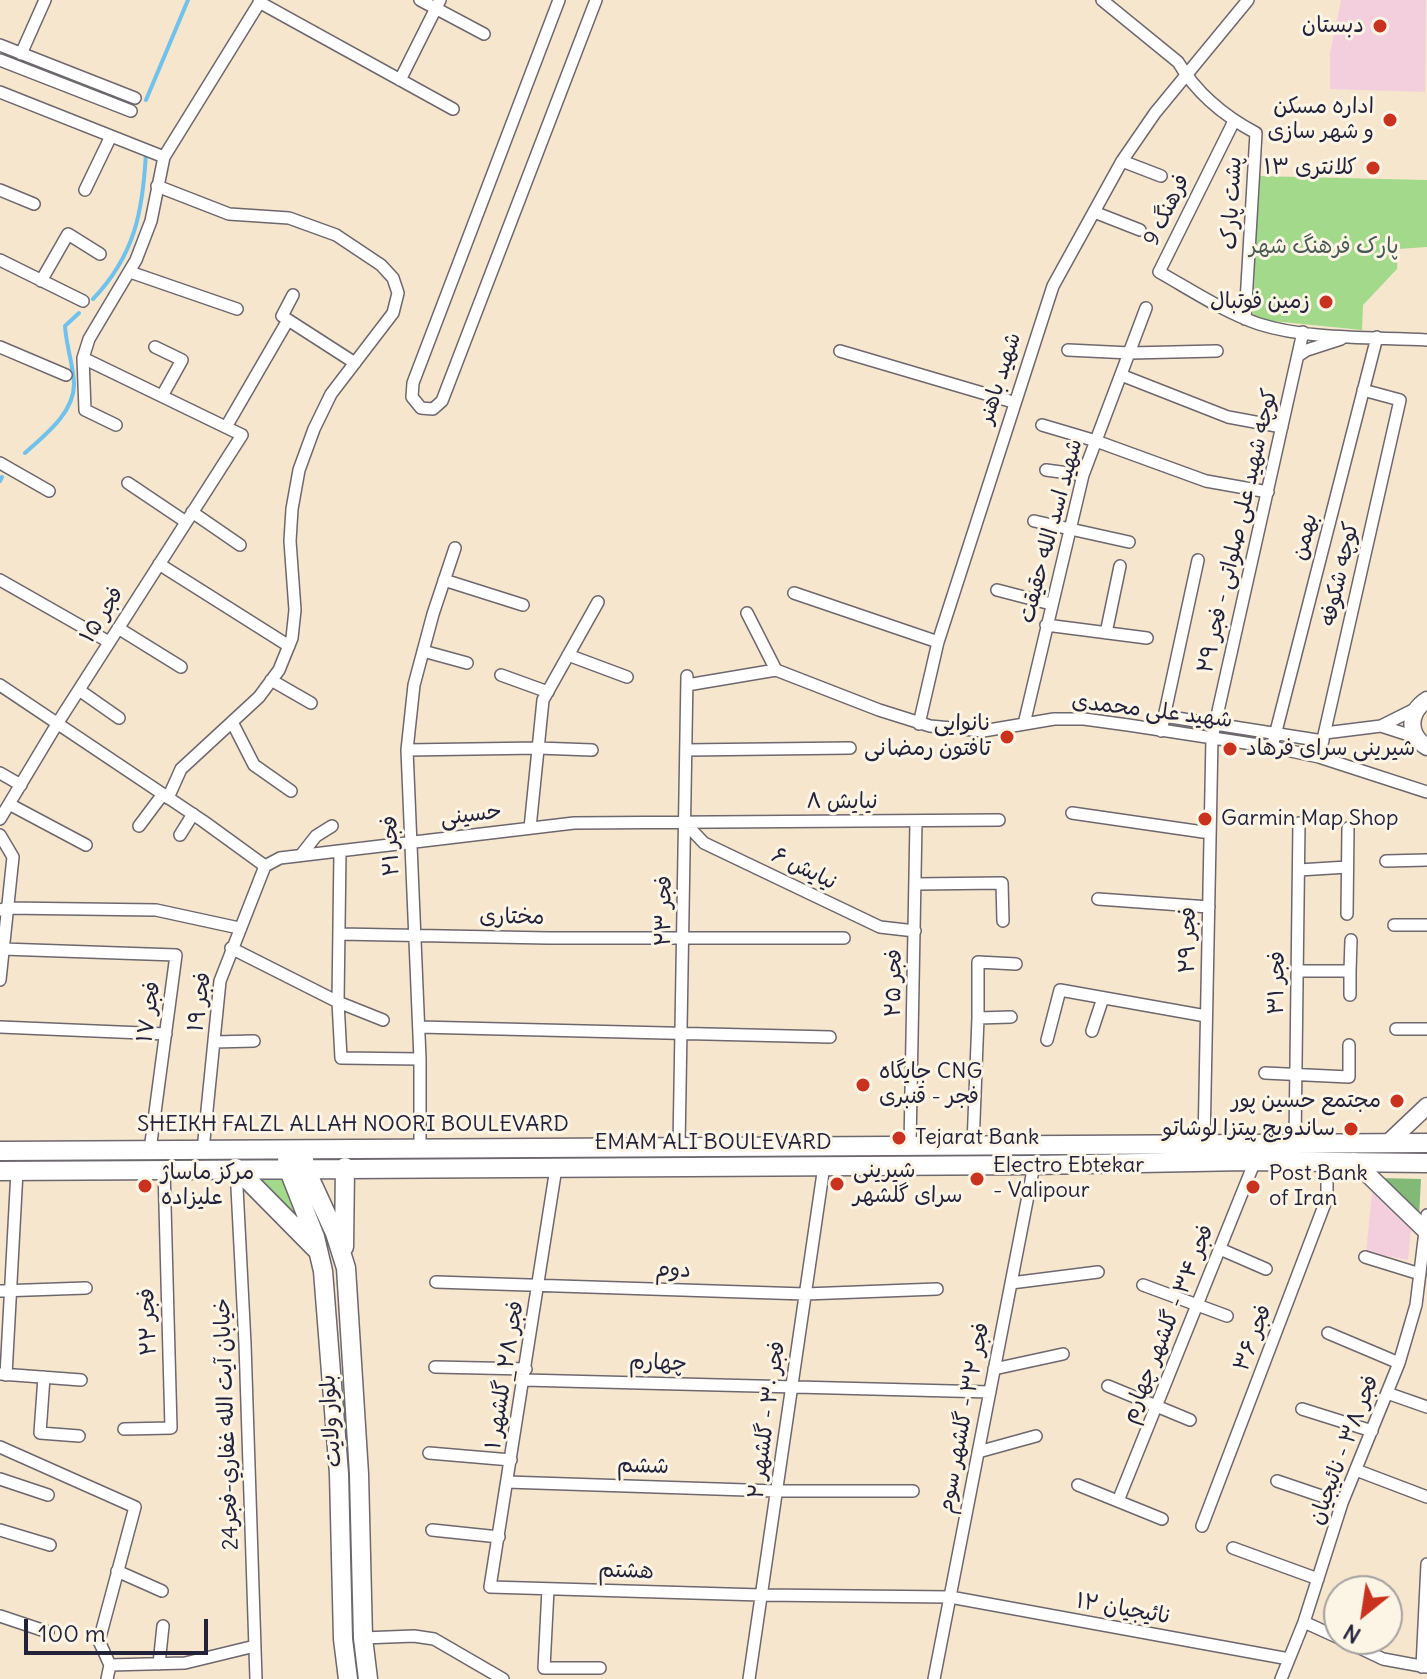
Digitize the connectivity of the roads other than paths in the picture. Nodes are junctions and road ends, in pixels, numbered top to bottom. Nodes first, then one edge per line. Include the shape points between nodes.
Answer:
1 (45, 0) edge
2 (420, 0) edge
3 (559, 0) edge
4 (596, 0) edge
5 (1102, 0) edge
6 (260, 1) edge
7 (1246, 1) edge
8 (438, 4) edge
9 (484, 34) dead end
10 (0, 45) edge
11 (21, 54) junction
12 (0, 60) edge
13 (68, 72) junction
14 (1186, 75) junction
15 (400, 80) junction
16 (63, 84) junction
17 (0, 92) edge
18 (135, 98) dead end
19 (453, 109) dead end
20 (131, 111) dead end
21 (1234, 121) junction
22 (111, 136) junction
23 (164, 157) junction
24 (1122, 161) junction
25 (1161, 176) dead end
26 (157, 186) junction
27 (0, 190) edge
28 (85, 190) dead end
29 (34, 204) dead end
30 (1094, 212) junction
31 (1140, 230) dead end
32 (100, 254) dead end
33 (0, 260) edge
34 (130, 272) junction
35 (41, 281) junction
36 (293, 295) dead end
37 (83, 301) dead end
38 (1146, 308) dead end
39 (237, 309) dead end
40 (1245, 319) junction
41 (288, 320) junction
42 (1303, 332) junction
43 (1352, 335) junction
44 (1377, 337) junction
45 (1427, 340) edge
46 (0, 347) edge
47 (155, 347) dead end
48 (1068, 350) dead end
49 (840, 351) dead end
50 (1217, 351) dead end
51 (1130, 353) junction
52 (1298, 356) junction
53 (83, 358) junction
54 (355, 363) junction
55 (66, 375) dead end
56 (1121, 375) junction
57 (1363, 390) junction
58 (162, 396) junction
59 (1013, 402) junction
60 (116, 425) dead end
61 (1042, 425) dead end
62 (226, 427) junction
63 (1282, 427) junction
64 (1096, 441) junction
65 (0, 463) edge
66 (1046, 470) dead end
67 (1083, 475) junction
68 (128, 483) dead end
69 (49, 491) dead end
70 (1268, 492) junction
71 (189, 517) junction
72 (1034, 521) dead end
73 (1069, 527) junction
74 (1129, 542) dead end
75 (240, 545) dead end
76 (455, 548) dead end
77 (1198, 560) dead end
78 (159, 564) junction
79 (1120, 566) dead end
80 (0, 580) edge
81 (444, 580) junction
82 (997, 590) dead end
83 (794, 593) dead end
84 (598, 602) dead end
85 (1051, 604) junction
86 (523, 605) dead end
87 (747, 613) dead end
88 (1046, 625) junction
89 (118, 628) junction
90 (1106, 633) junction
91 (1147, 638) dead end
92 (109, 642) junction
93 (938, 642) junction
94 (289, 646) junction
95 (423, 651) junction
96 (568, 655) junction
97 (467, 663) dead end
98 (181, 667) dead end
99 (776, 670) junction
100 (501, 675) dead end
101 (627, 677) dead end
102 (271, 680) junction
103 (0, 685) edge
104 (79, 690) junction
105 (548, 692) junction
106 (311, 703) dead end
107 (1422, 704) edge
108 (1164, 716) junction
109 (119, 718) dead end
110 (232, 722) junction
111 (57, 724) junction
112 (919, 724) junction
113 (1024, 724) junction
114 (1215, 724) junction
115 (1381, 726) junction
116 (1161, 731) junction
117 (1276, 734) junction
118 (1324, 737) junction
119 (1212, 738) junction
120 (1421, 742) edge
121 (1272, 747) junction
122 (538, 748) junction
123 (850, 748) dead end
124 (407, 750) junction
125 (592, 750) dead end
126 (686, 750) junction
127 (1319, 757) junction
128 (0, 773) edge
129 (21, 785) junction
130 (291, 791) dead end
131 (1427, 792) edge
132 (166, 796) junction
133 (9, 804) junction
134 (1072, 813) dead end
135 (193, 814) junction
136 (0, 819) edge
137 (999, 820) dead end
138 (916, 822) junction
139 (685, 823) junction
140 (1299, 823) dead end
141 (139, 826) dead end
142 (332, 826) dead end
143 (530, 828) junction
144 (1348, 828) dead end
145 (1210, 833) junction
146 (0, 835) edge
147 (180, 835) dead end
148 (411, 842) junction
149 (86, 845) dead end
150 (340, 851) junction
151 (301, 855) junction
152 (1427, 860) edge
153 (1386, 861) dead end
154 (265, 866) junction
155 (1347, 867) junction
156 (1299, 870) junction
157 (915, 884) junction
158 (1098, 899) dead end
159 (1209, 907) junction
160 (4, 909) edge
161 (1347, 914) dead end
162 (1003, 921) dead end
163 (1394, 925) dead end
164 (1427, 925) edge
165 (239, 928) junction
166 (915, 931) junction
167 (340, 934) junction
168 (415, 935) junction
169 (684, 938) junction
170 (844, 938) dead end
171 (1351, 940) dead end
172 (231, 948) junction
173 (3, 949) junction
174 (1016, 964) dead end
175 (1298, 971) junction
176 (1350, 971) junction
177 (0, 980) edge
178 (1350, 995) dead end
179 (1103, 998) junction
180 (338, 1002) junction
181 (1206, 1016) junction
182 (1011, 1017) dead end
183 (978, 1018) junction
184 (383, 1020) dead end
185 (0, 1027) edge
186 (419, 1027) junction
187 (1396, 1029) dead end
188 (1427, 1029) edge
189 (1092, 1031) dead end
190 (166, 1034) junction
191 (683, 1034) junction
192 (830, 1037) dead end
193 (1047, 1040) dead end
194 (254, 1041) dead end
195 (214, 1042) junction
196 (1349, 1045) dead end
197 (420, 1059) junction
198 (1265, 1073) dead end
199 (1296, 1075) junction
200 (1427, 1106) edge
201 (1295, 1143) junction
202 (1388, 1143) junction
203 (1427, 1143) edge
204 (1204, 1144) junction
205 (973, 1145) junction
206 (910, 1146) junction
207 (679, 1147) junction
208 (420, 1148) junction
209 (469, 1148) junction
210 (513, 1148) junction
211 (150, 1150) junction
212 (203, 1150) junction
213 (0, 1151) edge
214 (296, 1158) junction
215 (1255, 1161) junction
216 (1327, 1161) junction
217 (1354, 1161) junction
218 (1427, 1163) edge
219 (1034, 1165) junction
220 (824, 1166) junction
221 (345, 1167) junction
222 (236, 1168) junction
223 (468, 1168) junction
224 (512, 1168) junction
225 (556, 1168) junction
226 (164, 1169) junction
227 (9, 1171) edge
228 (1426, 1223) edge
229 (335, 1233) junction
230 (317, 1245) junction
231 (1220, 1249) junction
232 (1365, 1257) dead end
233 (344, 1258) junction
234 (1266, 1269) dead end
235 (1098, 1272) dead end
236 (1420, 1274) junction
237 (436, 1282) dead end
238 (1011, 1283) junction
239 (1143, 1285) dead end
240 (539, 1287) junction
241 (86, 1288) dead end
242 (937, 1289) dead end
243 (5, 1291) edge
244 (805, 1294) junction
245 (1197, 1305) junction
246 (1421, 1307) edge
247 (1227, 1316) dead end
248 (1328, 1333) dead end
249 (1063, 1354) dead end
250 (1399, 1363) junction
251 (435, 1367) dead end
252 (994, 1369) junction
253 (3, 1374) edge
254 (525, 1374) junction
255 (44, 1377) junction
256 (81, 1380) dead end
257 (1108, 1386) dead end
258 (791, 1387) junction
259 (990, 1392) junction
260 (1387, 1393) junction
261 (1156, 1405) junction
262 (1427, 1407) edge
263 (1302, 1409) dead end
264 (1190, 1420) dead end
265 (124, 1429) dead end
266 (1372, 1431) junction
267 (79, 1436) dead end
268 (1036, 1436) dead end
269 (0, 1447) edge
270 (978, 1452) junction
271 (429, 1453) dead end
272 (511, 1460) junction
273 (1356, 1470) junction
274 (0, 1479) edge
275 (1277, 1481) dead end
276 (507, 1482) junction
277 (1078, 1485) dead end
278 (776, 1491) junction
279 (913, 1491) dead end
280 (48, 1495) dead end
281 (1427, 1497) edge
282 (1118, 1501) junction
283 (1342, 1503) junction
284 (1162, 1519) dead end
285 (1202, 1526) dead end
286 (0, 1530) edge
287 (432, 1530) dead end
288 (499, 1537) junction
289 (50, 1545) dead end
290 (1233, 1548) dead end
291 (1427, 1564) edge
292 (117, 1571) junction
293 (1318, 1579) junction
294 (490, 1587) joint
295 (548, 1589) junction
296 (162, 1591) dead end
297 (761, 1595) junction
298 (950, 1597) junction
299 (1426, 1607) edge
300 (0, 1616) edge
301 (1304, 1622) junction
302 (163, 1626) dead end
303 (1323, 1630) edge
304 (48, 1632) dead end
305 (363, 1638) junction
306 (255, 1646) junction
307 (1375, 1655) edge
308 (1289, 1659) junction
309 (159, 1664) junction
310 (110, 1665) junction
311 (1425, 1667) edge
312 (600, 1668) dead end
313 (107, 1679) edge
314 (256, 1679) edge
315 (348, 1679) edge
316 (368, 1679) edge
317 (503, 1679) edge
318 (749, 1679) edge
319 (934, 1679) edge
320 (1281, 1679) edge

1 - 11 street
2 - 8 street
3 - 4 street via 413,383 412,397 421,408 433,409 442,401
5 - 14 street, پشت پارک via 1178,62
6 - 15 street
6 - 23 street
7 - 14 street, شهید باهنر
8 - 9 street
8 - 15 street
10 - 11 street
11 - 13 street
12 - 16 street
13 - 16 street
13 - 18 street
14 - 21 street, پشت پارک
14 - 24 street, شهید باهنر
15 - 19 street
16 - 20 street
17 - 22 street
21 - 40 street, پشت پارک via 1256,133
21 - 40 street, فرهنگ 9 via 1159,272
22 - 23 street
22 - 28 street
23 - 26 street
24 - 25 street
24 - 30 street, شهید باهنر
26 - 34 street via 151,221
26 - 54 street via 229,214 289,218 336,235 381,265 398,293 393,313
27 - 29 street
30 - 31 street
30 - 59 street, شهید باهنر via 1053,286
32 - 35 street via 68,234
33 - 35 street
34 - 39 street
34 - 53 street
35 - 37 street
36 - 41 street via 282,316
38 - 51 street, شهید اسد الله حقیقت
40 - 42 street
41 - 54 street
41 - 62 street
42 - 43 street
42 - 52 street, کوچه شهید علی صلواتی - فجر ۲۹
43 - 44 street
43 - 52 street
44 - 45 street
44 - 57 street, بهمن
46 - 55 street
47 - 58 street via 182,360
48 - 51 street
49 - 59 street
50 - 51 street
51 - 56 street, شهید اسد الله حقیقت
52 - 63 street, کوچه شهید علی صلواتی - فجر ۲۹
53 - 58 street
53 - 60 street via 85,410
54 - 94 street via 331,394 299,470 290,541 295,610
56 - 63 street via 1228,417
56 - 64 street, شهید اسد الله حقیقت
57 - 117 street, بهمن
57 - 118 street, کوچه شکوفه via 1400,400
58 - 62 street
59 - 93 street, شهید باهنر
61 - 64 street
62 - 71 street, فجر ۱۵ via 242,435
63 - 70 street, کوچه شهید علی صلواتی - فجر ۲۹
64 - 67 street, شهید اسد الله حقیقت
64 - 70 street via 1206,481
65 - 69 street
66 - 67 street
67 - 73 street, شهید اسد الله حقیقت
68 - 71 street
70 - 114 street, کوچه شهید علی صلواتی - فجر ۲۹
71 - 75 street
71 - 78 street, فجر ۱۵
72 - 73 street
73 - 74 street
73 - 85 street, شهید اسد الله حقیقت
76 - 81 street, فجر ۲۱
77 - 108 street
78 - 89 street, فجر ۱۵
78 - 94 street
79 - 90 street
80 - 92 street
81 - 86 street
81 - 95 street, فجر ۲۱
82 - 85 street
83 - 93 street
84 - 96 street
85 - 88 street, شهید اسد الله حقیقت
87 - 99 street
88 - 90 street
88 - 113 street, شهید اسد الله حقیقت
89 - 92 street, فجر ۱۵
89 - 98 street
90 - 91 street
92 - 104 street, فجر ۱۵
93 - 112 street, شهید باهنر
94 - 102 street
95 - 97 street
95 - 124 street, فجر ۲۱
96 - 101 street
96 - 105 street
99 - 112 street, شهید علی محمدی
99 - 126 street, فجر ۲۳ via 687,680
100 - 105 street
102 - 106 street
102 - 110 street
103 - 111 street
104 - 109 street
104 - 111 street, فجر ۱۵
105 - 122 street
107 - 115 street
107 - 120 main road via 1412,722
108 - 114 street
108 - 116 street
110 - 130 street via 254,765
110 - 132 street via 181,769
111 - 129 street, فجر ۱۵
111 - 132 street
112 - 113 street, شهید علی محمدی via 983,731
113 - 116 street, شهید علی محمدی via 1084,719
114 - 117 street
114 - 119 street, کوچه شهید علی صلواتی - فجر ۲۹
115 - 118 street
115 - 120 street
116 - 119 street, شهید علی محمدی
117 - 118 street
117 - 121 street, بهمن
118 - 127 street, کوچه شکوفه
119 - 121 street, شهید علی محمدی
119 - 145 street, فجر ۲۹
121 - 127 street, شهید علی محمدی
122 - 124 street
122 - 125 street
122 - 143 street
123 - 126 street
124 - 148 street, فجر ۲۱
126 - 139 street, فجر ۲۳
127 - 131 street, شهید علی محمدی
128 - 129 street
129 - 133 street, فجر ۱۵
132 - 135 street
132 - 141 street
133 - 136 street, فجر ۱۵
133 - 149 street
134 - 145 street
135 - 147 street
135 - 154 street
137 - 138 street, نیایش ۸
138 - 139 street, نیایش ۸
138 - 157 street, فجر ۲۵
139 - 143 street, حسینی
139 - 166 street, نیایش ۶ via 704,843 880,927
139 - 169 street, فجر ۲۳
140 - 156 street, فجر ۳۱
142 - 151 street
143 - 148 street, حسینی
144 - 155 street
145 - 159 street, فجر ۲۹
146 - 160 street via 13,857
148 - 150 street, حسینی
148 - 168 street, فجر ۲۱
150 - 151 street, حسینی
150 - 167 street
151 - 154 street, حسینی
152 - 153 street
154 - 165 street, فجر ۱۹
155 - 156 street
155 - 161 street
156 - 175 street, فجر ۳۱
157 - 162 street via 1002,883
157 - 166 street, فجر ۲۵
158 - 159 street
159 - 181 street, فجر ۲۹
160 - 165 street via 156,910
160 - 173 street
163 - 164 street
165 - 172 street, فجر ۱۹
166 - 206 street, فجر ۲۵
167 - 168 street, مختاری
167 - 180 street
168 - 169 street, مختاری
168 - 186 street, فجر ۲۱
169 - 170 street, مختاری
169 - 191 street, فجر ۲۳
171 - 176 street
172 - 180 street
172 - 195 street, فجر ۱۹ via 220,981
173 - 177 street
173 - 190 street, فجر ۱۷ via 176,955
174 - 183 street via 978,962
175 - 176 street
175 - 199 street, فجر ۳۱
176 - 178 street
179 - 181 street
179 - 189 street
179 - 193 street via 1060,990
180 - 184 street
180 - 197 street via 341,1058
181 - 204 street, فجر ۲۹
182 - 183 street
183 - 205 street
185 - 190 street
186 - 191 street
186 - 197 street, فجر ۲۱
187 - 188 street
190 - 211 street, فجر ۱۷
191 - 192 street
191 - 207 street, فجر ۲۳
194 - 195 street
195 - 212 street, فجر ۱۹
196 - 199 street via 1349,1077
197 - 208 street, فجر ۲۱
198 - 199 street
199 - 201 street, فجر ۳۱
200 - 202 main road
201 - 202 main road, SHEIKH FALZL ALLAH NOORI BOULEVARD
201 - 204 main road, SHEIKH FALZL ALLAH NOORI BOULEVARD
202 - 203 main road, SHEIKH FALZL ALLAH NOORI BOULEVARD
204 - 205 main road, SHEIKH FALZL ALLAH NOORI BOULEVARD
205 - 206 main road, SHEIKH FALZL ALLAH NOORI BOULEVARD
206 - 207 main road, SHEIKH FALZL ALLAH NOORI BOULEVARD
207 - 210 main road, SHEIKH FALZL ALLAH NOORI BOULEVARD
208 - 209 main road, SHEIKH FALZL ALLAH NOORI BOULEVARD
208 - 214 main road, SHEIKH FALZL ALLAH NOORI BOULEVARD
209 - 210 main road, SHEIKH FALZL ALLAH NOORI BOULEVARD
209 - 223 main road via 473,1163
210 - 224 main road via 508,1153
211 - 212 main road, SHEIKH FALZL ALLAH NOORI BOULEVARD
211 - 213 main road, SHEIKH FALZL ALLAH NOORI BOULEVARD
212 - 214 main road, SHEIKH FALZL ALLAH NOORI BOULEVARD
214 - 221 main road, EMAM ALI BOULEVARD
214 - 222 main road, EMAM ALI BOULEVARD
214 - 229 main road, بلوار ولایت
214 - 230 main road
215 - 216 main road, EMAM ALI BOULEVARD
215 - 219 main road, EMAM ALI BOULEVARD
215 - 231 street, فجر ۳۴ - گلشهر چهارم
216 - 217 main road, EMAM ALI BOULEVARD
216 - 285 street, فجر ۳۶ via 1327,1198
217 - 218 main road, EMAM ALI BOULEVARD
217 - 228 main road
219 - 220 main road, EMAM ALI BOULEVARD
219 - 238 street, فجر ۳۲ - گلشهر سوم
220 - 225 main road, EMAM ALI BOULEVARD
220 - 244 street, فجر ۳۰ - گلشهر ۲
221 - 223 main road, EMAM ALI BOULEVARD
221 - 233 main road
222 - 226 main road, EMAM ALI BOULEVARD
222 - 230 main road
222 - 306 street, خيابان آيت الله غفاري-فجر24
223 - 224 main road, EMAM ALI BOULEVARD
224 - 225 main road, EMAM ALI BOULEVARD
225 - 240 street, فجر ۲۸_گلشهر ۱
226 - 227 main road, EMAM ALI BOULEVARD
226 - 265 street, فجر ۲۲ via 171,1428
227 - 243 street
228 - 236 street, فجر ۳۸ - نائیجیان
229 - 230 main road via 326,1229
229 - 233 main road, بلوار ولایت
230 - 315 main road via 339,1474
231 - 234 street
231 - 245 street, فجر ۳۴ - گلشهر چهارم
232 - 236 street
233 - 305 main road, بلوار ولایت via 359,1474
235 - 238 street
236 - 246 street, فجر ۳۸ - نائیجیان
237 - 240 street, دوم
238 - 252 street, فجر ۳۲ - گلشهر سوم
239 - 245 street
240 - 244 street, دوم
240 - 254 street, فجر ۲۸_گلشهر ۱
241 - 243 street
242 - 244 street, دوم
243 - 253 street
244 - 258 street, فجر ۳۰ - گلشهر ۲
245 - 247 street
245 - 261 street, فجر ۳۴ - گلشهر چهارم
246 - 250 street, فجر ۳۸ - نائیجیان
248 - 250 street
249 - 252 street
250 - 260 street, فجر ۳۸ - نائیجیان
251 - 254 street, چهارم
252 - 259 street, فجر ۳۲ - گلشهر سوم
253 - 255 street
254 - 258 street, چهارم
254 - 272 street, فجر ۲۸_گلشهر ۱
255 - 256 street
255 - 267 street via 40,1433
257 - 261 street
258 - 259 street, چهارم
258 - 278 street, فجر ۳۰ - گلشهر ۲
259 - 270 street, فجر ۳۲ - گلشهر سوم
260 - 262 street
260 - 266 street, فجر ۳۸ - نائیجیان
261 - 264 street
261 - 282 street, فجر ۳۴ - گلشهر چهارم
263 - 266 street
266 - 273 street, فجر ۳۸ - نائیجیان
268 - 270 street
269 - 292 street via 135,1507
270 - 298 street, فجر ۳۲ - گلشهر سوم
271 - 272 street
272 - 276 street, فجر ۲۸_گلشهر ۱
273 - 281 street
273 - 283 street, فجر ۳۸ - نائیجیان
274 - 280 street
275 - 283 street
276 - 278 street, ششم
276 - 288 street, فجر ۲۸_گلشهر ۱
277 - 282 street
278 - 279 street, ششم
278 - 297 street, فجر ۳۰ - گلشهر ۲
282 - 284 street
283 - 293 street, فجر ۳۸ - نائیجیان
286 - 289 street
287 - 288 street
288 - 294 street, فجر ۲۸_گلشهر ۱
290 - 293 street
291 - 299 street
292 - 296 street
292 - 310 street via 99,1641
293 - 301 street, فجر ۳۸ - نائیجیان
294 - 295 street, هشتم
295 - 297 street, هشتم
295 - 312 street via 544,1668
297 - 298 street, هشتم
297 - 318 street, فجر ۳۰ - گلشهر ۲
298 - 308 street, نائیجیان ۱۲
298 - 319 street, فجر ۳۲ - گلشهر سوم
299 - 311 street
300 - 304 street
301 - 303 street
301 - 308 street, فجر ۳۸ - نائیجیان
302 - 309 street
305 - 316 main road, بلوار ولایت
305 - 317 street via 434,1639
306 - 309 street
306 - 314 street, خيابان آيت الله غفاري-فجر24
307 - 311 street
308 - 320 street, فجر ۳۸ - نائیجیان
309 - 310 street
310 - 313 street

